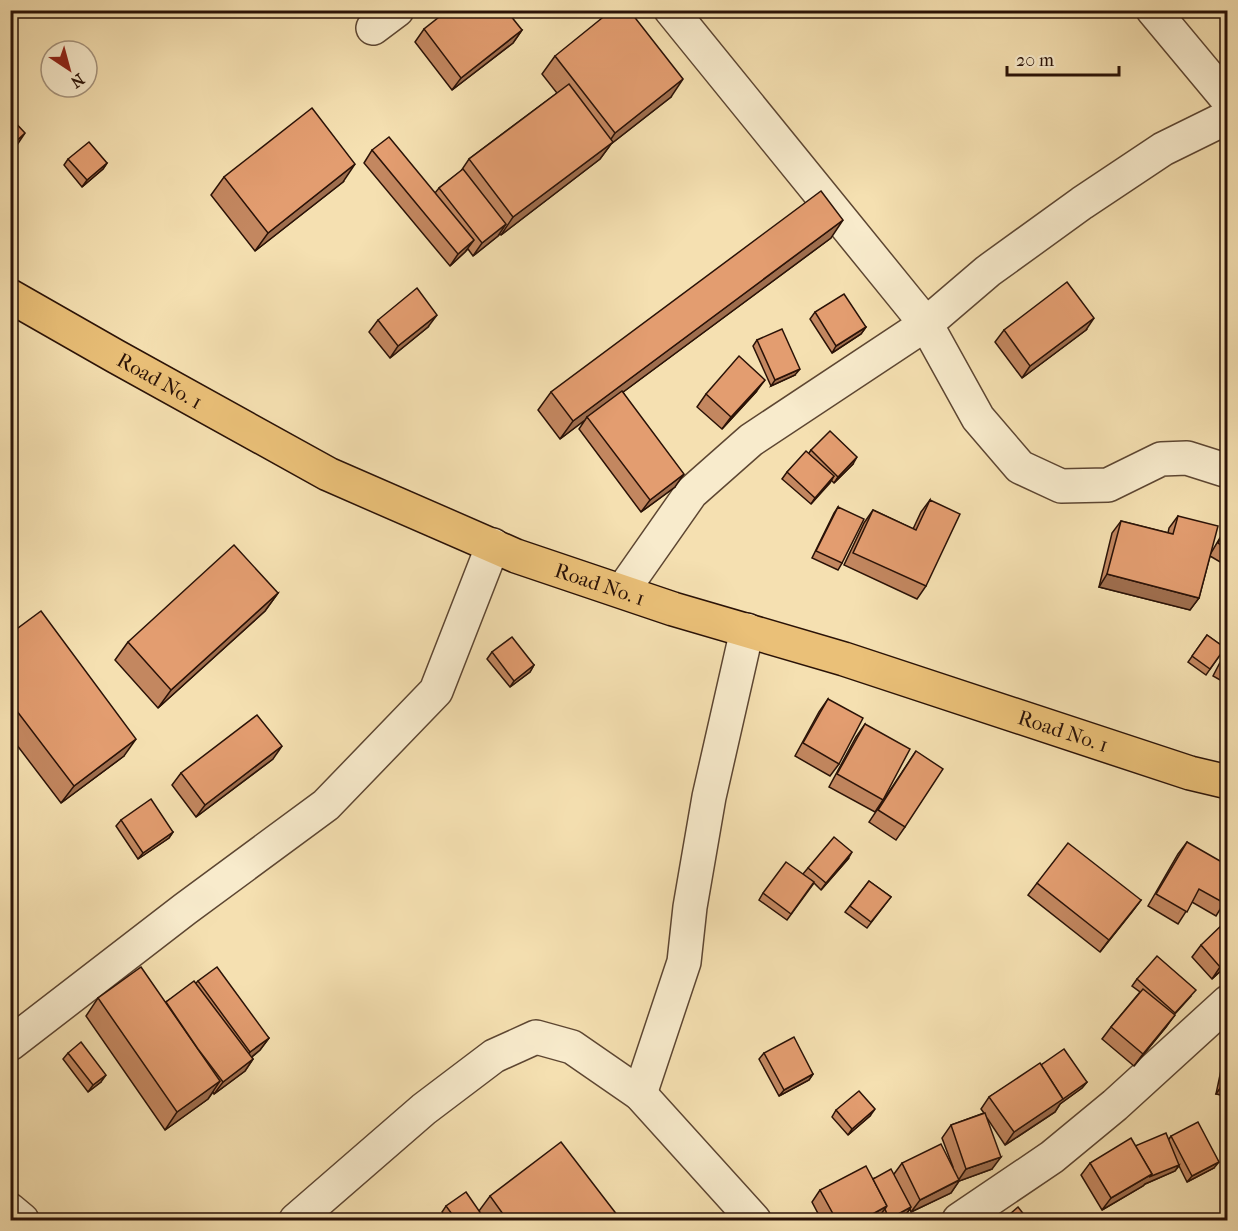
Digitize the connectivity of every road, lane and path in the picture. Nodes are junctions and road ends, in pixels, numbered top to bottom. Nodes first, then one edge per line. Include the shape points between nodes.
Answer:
1 (671, 10) edge
2 (1153, 10) edge
3 (1227, 100) edge
4 (1227, 117) edge
5 (10, 296) edge
6 (926, 324) junction
7 (1227, 471) edge
8 (493, 545) junction
9 (623, 590) junction
10 (747, 630) junction
11 (1227, 782) edge
12 (1227, 1002) edge
13 (10, 1044) edge
14 (640, 1094) junction
15 (10, 1210) edge
16 (22, 1221) edge
17 (296, 1221) edge
18 (754, 1221) edge
19 (959, 1221) edge

1 - 6 street
2 - 3 street
4 - 6 street via 1163,149 1082,203 988,271
5 - 8 highway, Road No. 1 via 328,474
6 - 7 street via 978,418 1020,467 1061,486 1108,484 1161,459 1187,458
6 - 9 street via 751,440 691,493
8 - 9 highway, Road No. 1 via 541,566
8 - 13 street via 436,690 326,805
9 - 10 highway, Road No. 1
10 - 11 highway, Road No. 1
10 - 14 street via 709,797 684,962
12 - 19 street via 1052,1157
14 - 17 street via 572,1047 536,1037 494,1056 424,1109
14 - 18 street
15 - 16 street

